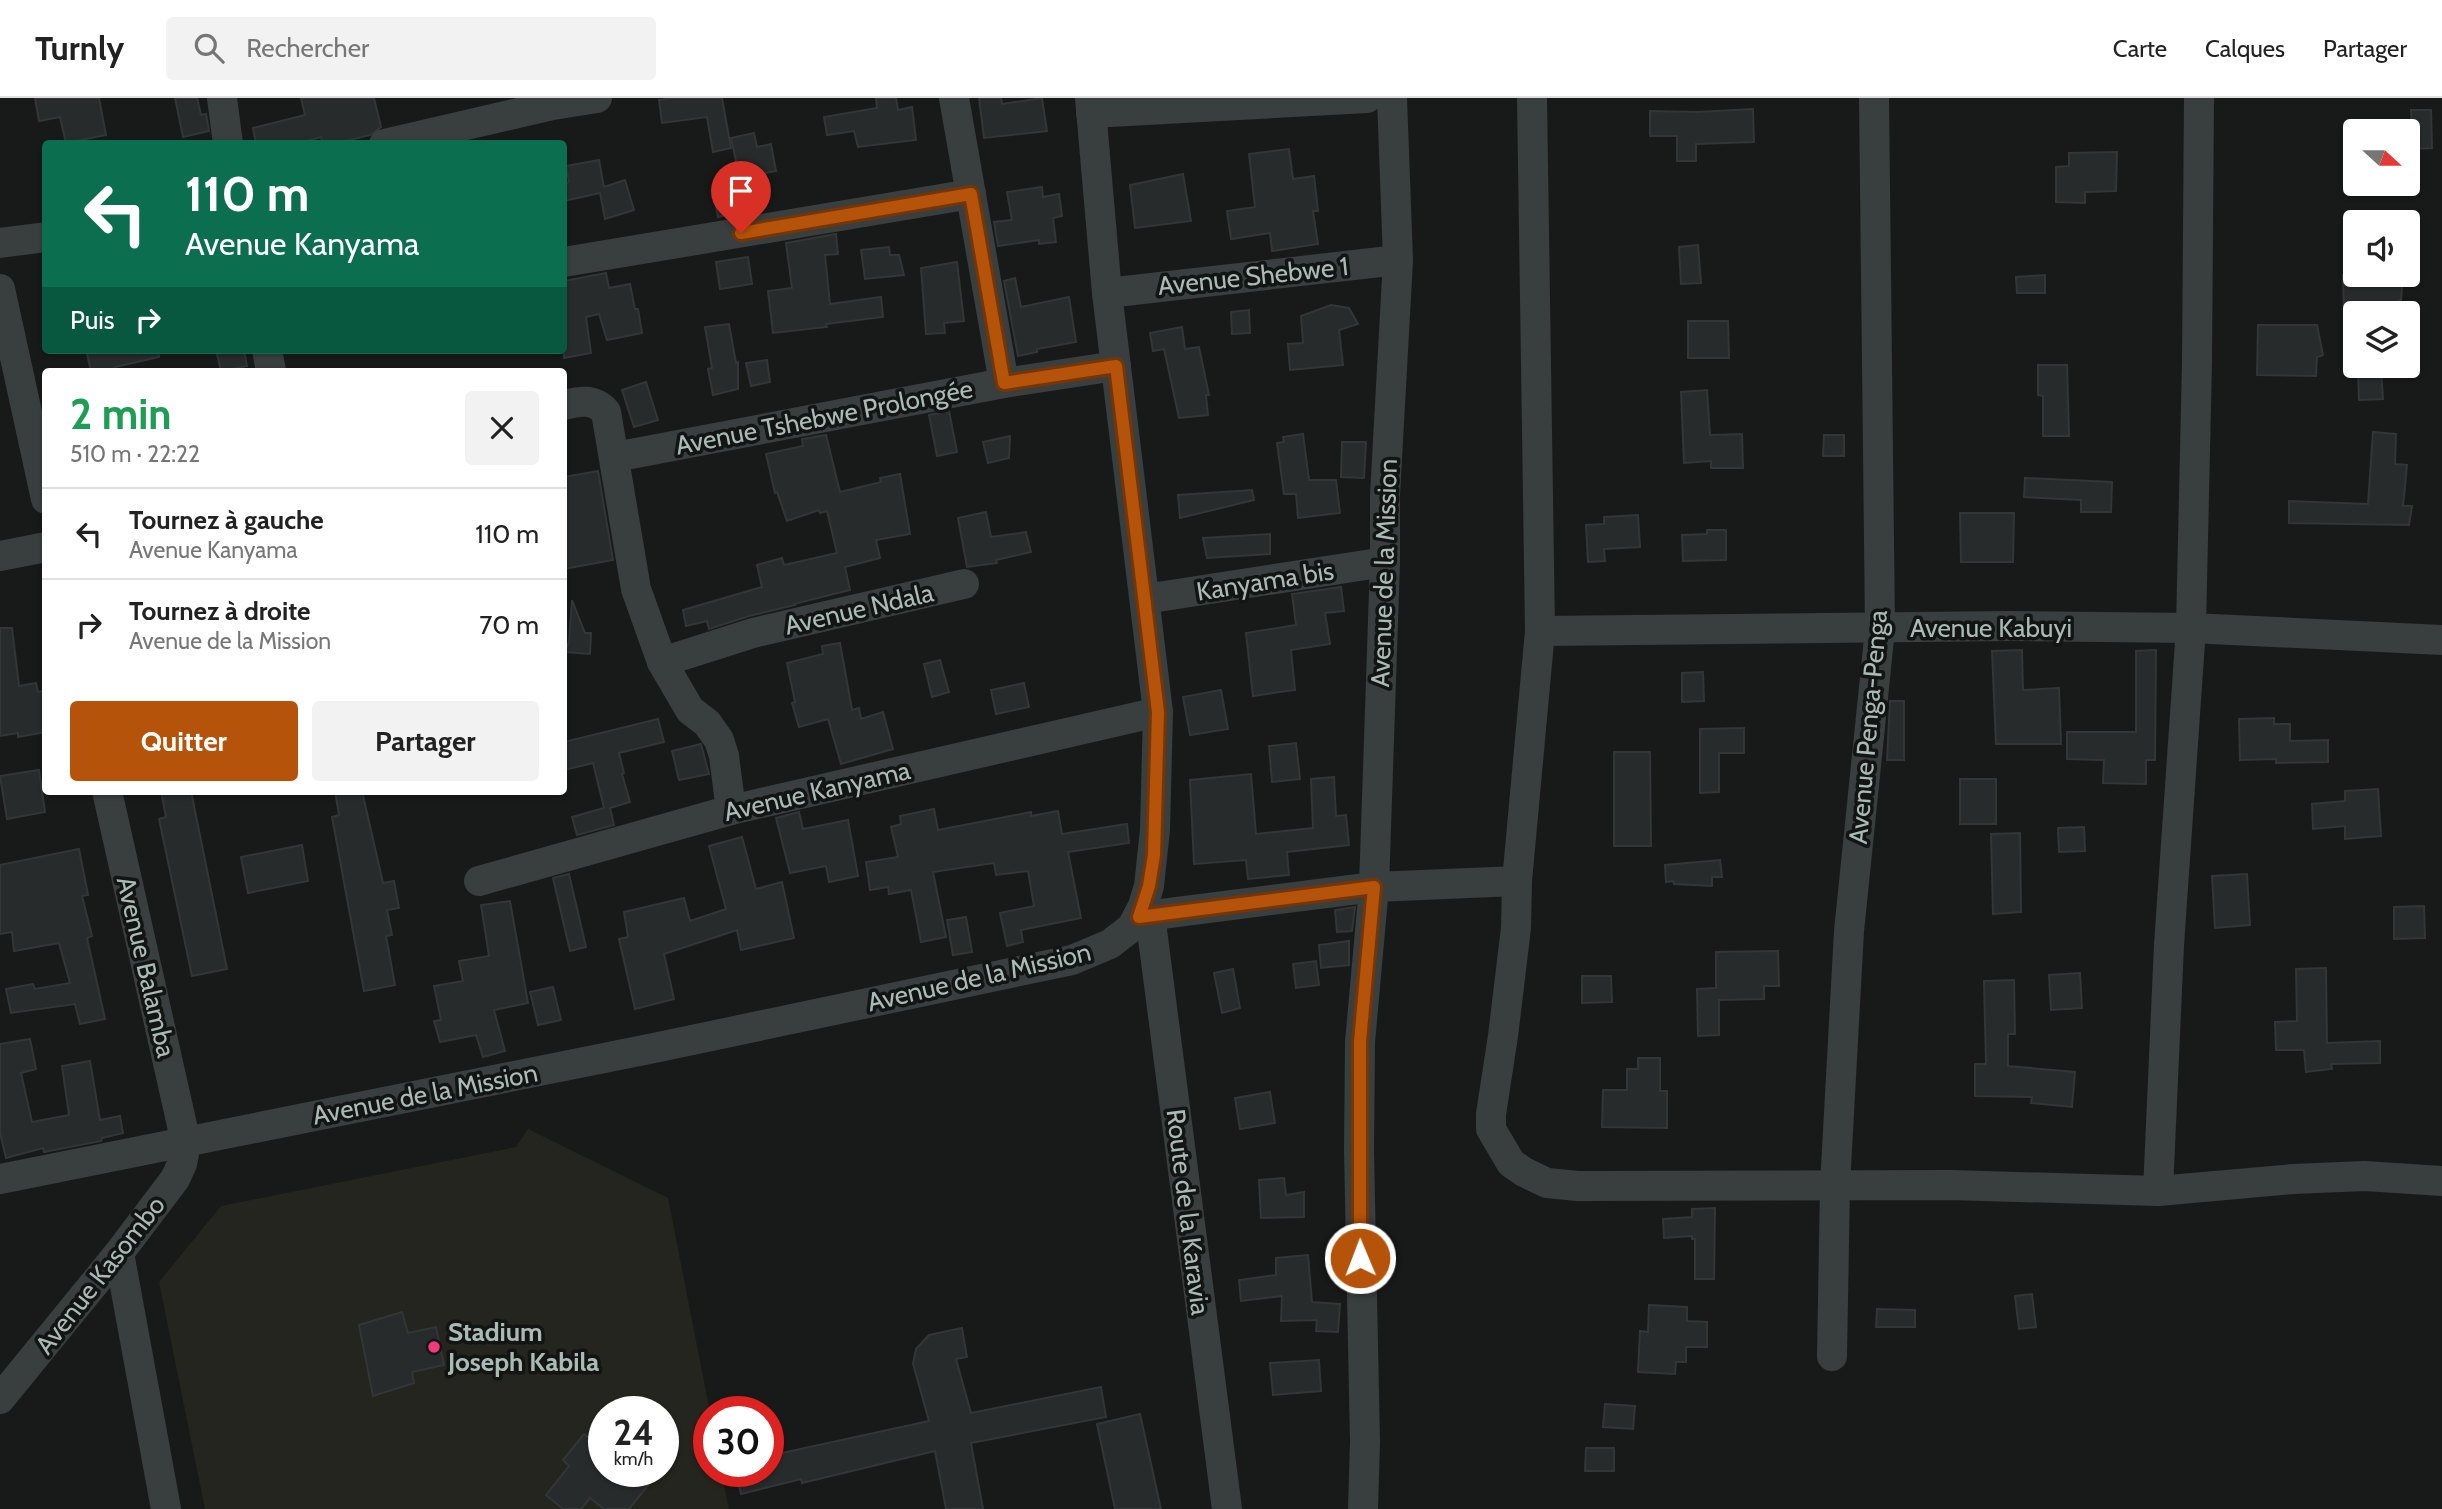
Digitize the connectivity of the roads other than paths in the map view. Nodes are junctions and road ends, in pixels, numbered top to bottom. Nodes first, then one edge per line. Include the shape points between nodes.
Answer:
1 (222, 98) edge
2 (597, 98) edge
3 (954, 98) edge
4 (1367, 98) edge
5 (1392, 98) edge
6 (1532, 98) edge
7 (1874, 98) edge
8 (2199, 98) edge
9 (1091, 106) edge
10 (227, 140) edge
11 (401, 140) edge
12 (971, 194) junction
13 (42, 238) edge
14 (0, 243) edge
15 (1398, 260) junction
16 (567, 261) edge
17 (0, 289) edge
18 (1107, 293) junction
19 (1116, 366) junction
20 (1004, 383) junction
21 (567, 404) edge
22 (615, 457) junction
23 (42, 481) edge
24 (42, 548) edge
25 (0, 556) edge
26 (1385, 562) junction
27 (964, 584) dead end
28 (1145, 599) junction
29 (2191, 628) junction
30 (1880, 629) junction
31 (1540, 631) junction
32 (2442, 640) edge
33 (662, 662) junction
34 (1158, 712) junction
35 (108, 795) edge
36 (731, 810) junction
37 (479, 881) dead end
38 (1517, 881) junction
39 (1374, 887) junction
40 (1144, 916) junction
41 (186, 1143) junction
42 (0, 1179) edge
43 (2442, 1181) edge
44 (1835, 1186) junction
45 (2158, 1191) junction
46 (119, 1254) junction
47 (1832, 1356) dead end
48 (0, 1399) edge
49 (166, 1509) edge
50 (1227, 1509) edge
51 (1363, 1509) edge

1 - 10 street
2 - 11 street
3 - 12 street
4 - 9 street
5 - 15 street, Avenue de la Mission
6 - 31 street
7 - 30 street, Avenue Penga-Penga
8 - 29 street
9 - 18 street, Avenue de la Mission
12 - 16 street
12 - 20 street
13 - 14 street
15 - 18 street, Avenue Shebwe 1
15 - 26 street, Avenue de la Mission
17 - 23 street
18 - 19 street, Avenue de la Mission
19 - 20 street, Avenue Tshebwe Prolongée
19 - 28 street, Avenue de la Mission
20 - 22 street, Avenue Tshebwe Prolongée
21 - 22 street via 581,401 601,406
22 - 33 street via 636,589
24 - 25 street
26 - 28 street, Kanyama bis
26 - 39 street, Avenue de la Mission
27 - 33 street, Avenue Ndala via 753,633
28 - 34 street, Avenue de la Mission
29 - 30 street, Avenue Kabuyi
29 - 32 street, Avenue Kabuyi
29 - 45 street
30 - 31 street, Avenue Kabuyi
30 - 44 street, Avenue Penga-Penga via 1849,931
31 - 38 street
33 - 36 street via 690,709 719,740
34 - 36 street, Avenue Kanyama
34 - 40 street, Avenue de la Mission via 1154,855
35 - 41 street, Avenue Balamba
36 - 37 street, Avenue Kanyama
38 - 39 street
38 - 44 street via 1511,976 1491,1114 1491,1129 1511,1163 1535,1178 1559,1185
39 - 40 street
39 - 51 street, Avenue de la Mission via 1360,1042
40 - 41 street, Avenue de la Mission via 1110,944 1072,960
40 - 50 street, Route de la Karavia
41 - 42 street, Avenue de la Mission
41 - 46 street, Avenue Kasombo via 175,1179
43 - 45 street via 2365,1175
44 - 45 street
44 - 47 street, Avenue Penga-Penga
46 - 48 street, Avenue Kasombo
46 - 49 street

